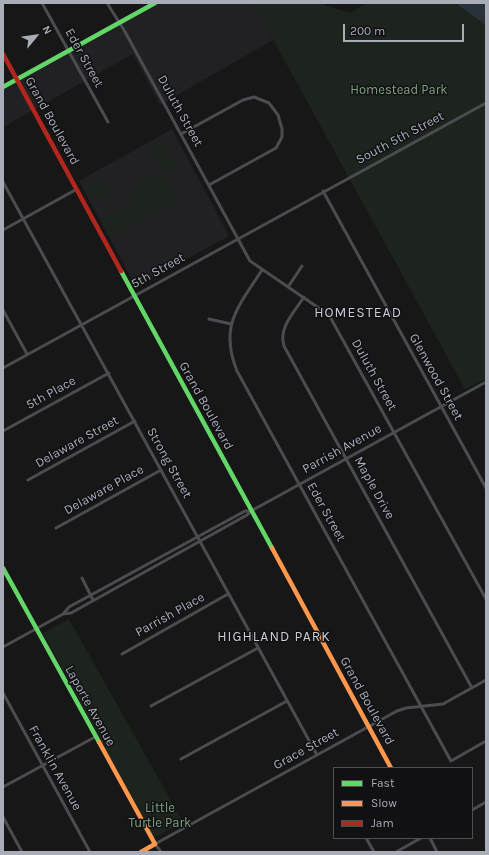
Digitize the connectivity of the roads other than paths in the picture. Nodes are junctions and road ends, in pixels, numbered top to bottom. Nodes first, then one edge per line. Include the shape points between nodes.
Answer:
1 (42, 3) edge
2 (107, 3) edge
3 (155, 3) edge
4 (119, 23) junction
5 (68, 51) junction
6 (3, 54) edge
7 (17, 80) junction
8 (3, 87) edge
9 (486, 103) edge
10 (108, 122) dead end
11 (180, 134) junction
12 (3, 182) edge
13 (209, 185) junction
14 (77, 189) junction
15 (323, 191) junction
16 (23, 219) junction
17 (3, 230) edge
18 (237, 238) junction
19 (302, 266) dead end
20 (262, 270) junction
21 (288, 287) junction
22 (135, 295) junction
23 (304, 298) junction
24 (3, 310) edge
25 (209, 319) dead end
26 (231, 324) junction
27 (80, 325) junction
28 (27, 354) junction
29 (3, 368) edge
30 (109, 373) junction
31 (486, 382) edge
32 (441, 406) junction
33 (135, 421) junction
34 (3, 431) edge
35 (394, 432) junction
36 (346, 458) junction
37 (161, 470) junction
38 (28, 480) dead end
39 (299, 484) junction
40 (486, 488) edge
41 (251, 511) junction
42 (56, 528) dead end
43 (198, 537) junction
44 (200, 542) junction
45 (3, 568) edge
46 (82, 578) dead end
47 (228, 594) junction
48 (91, 595) junction
49 (486, 598) edge
50 (93, 600) junction
51 (63, 614) junction
52 (36, 629) junction
53 (3, 647) edge
54 (258, 648) junction
55 (122, 654) dead end
56 (486, 680) edge
57 (472, 688) junction
58 (3, 693) edge
59 (287, 702) junction
60 (151, 706) dead end
61 (421, 706) junction
62 (368, 726) junction
63 (95, 737) junction
64 (486, 741) edge
65 (317, 755) junction
66 (181, 759) dead end
67 (43, 766) junction
68 (390, 767) edge
69 (3, 787) edge
70 (486, 802) edge
71 (473, 809) edge
72 (3, 817) edge
73 (367, 839) edge
74 (419, 839) edge
75 (430, 839) edge
76 (155, 844) junction
77 (22, 852) edge
78 (90, 852) edge
79 (141, 852) edge
80 (161, 852) edge
81 (374, 852) edge
82 (396, 852) edge
83 (437, 852) edge

1 - 5 street, Eder Street
2 - 4 street, Duluth Street
3 - 4 street
4 - 5 street
4 - 11 street, Duluth Street
5 - 7 street
5 - 10 street, Eder Street
6 - 7 street, Grand Boulevard
7 - 8 street
7 - 14 street, Grand Boulevard
9 - 15 street, South 5th Street
11 - 13 street, Duluth Street
11 - 13 street via 249,98 262,99 269,103 278,115 282,137 276,148
12 - 16 street, Strong Street
13 - 18 street, Duluth Street
14 - 16 street
14 - 22 street, Grand Boulevard
15 - 18 street, 5th Street
15 - 32 street, Glenwood Street
16 - 17 street
16 - 27 street, Strong Street
18 - 20 street, Duluth Street via 250,261
18 - 22 street, 5th Street
19 - 21 street
20 - 21 street, Duluth Street
20 - 26 street, Eder Street
21 - 23 street, Duluth Street
22 - 27 street, 5th Street
22 - 41 street, Grand Boulevard
23 - 35 street, Duluth Street via 329,315
23 - 36 street, Maple Drive via 284,327 283,342
24 - 28 street
25 - 26 street
26 - 39 street, Eder Street via 231,356 237,371
27 - 28 street, 5th Street
27 - 30 street, Strong Street via 85,329
28 - 29 street, 5th Street
30 - 33 street, Strong Street
30 - 34 street, 5th Place
31 - 32 street, Parrish Avenue
32 - 35 street, Parrish Avenue
32 - 40 street, Glenwood Street
33 - 37 street, Strong Street
33 - 38 street, Delaware Street
35 - 36 street, Parrish Avenue
35 - 49 street, Duluth Street
36 - 39 street, Parrish Avenue
36 - 57 street, Maple Drive
37 - 42 street, Delaware Place
37 - 43 street, Strong Street
39 - 41 street, Parrish Avenue
39 - 61 street, Eder Street
41 - 43 street, Parrish Avenue via 245,510
41 - 44 street, Parrish Avenue
41 - 62 street, Grand Boulevard
43 - 44 street, Strong Street
43 - 48 street, Parrish Avenue
44 - 47 street, Strong Street
44 - 50 street, Parrish Avenue
45 - 52 street, Laporte Avenue
46 - 48 street
47 - 54 street, Strong Street
47 - 55 street, Parrish Place
48 - 50 street
48 - 51 street, Parrish Avenue
50 - 51 street, Parrish Avenue
51 - 52 street, Parrish Avenue
52 - 53 street, Parrish Avenue
52 - 63 street, Laporte Avenue
54 - 59 street, Strong Street
54 - 60 street
56 - 57 street, Grace Street
57 - 61 street, Grace Street via 443,704
58 - 67 street, Franklin Avenue
59 - 65 street, Strong Street
59 - 66 street
61 - 62 street, Grace Street via 397,711
61 - 64 street, Eder Street via 451,761
62 - 65 street, Grace Street
62 - 68 street, Grand Boulevard
63 - 67 street
63 - 76 street, Laporte Avenue
65 - 76 street, Grace Street
67 - 69 street
67 - 78 street, Franklin Avenue
70 - 71 street
72 - 77 street
73 - 81 street
74 - 82 street
75 - 83 street
76 - 79 street, Grace Street
76 - 80 street, Laporte Avenue

